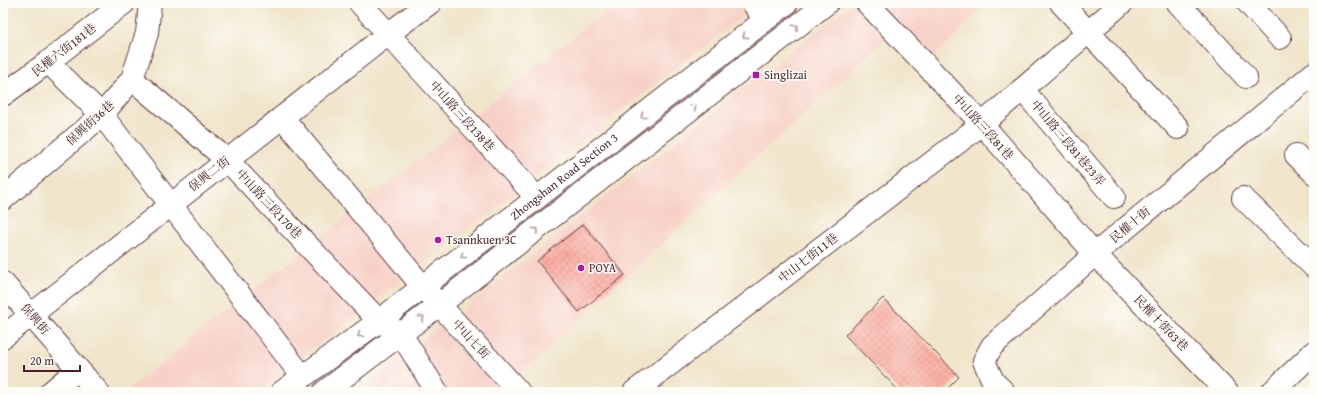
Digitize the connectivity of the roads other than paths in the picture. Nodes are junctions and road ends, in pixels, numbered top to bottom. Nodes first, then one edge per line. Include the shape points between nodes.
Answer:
1 (124, 3) edge
2 (150, 3) edge
3 (360, 3) edge
4 (430, 3) edge
5 (787, 3) edge
6 (827, 3) edge
7 (867, 3) edge
8 (1061, 3) edge
9 (1122, 3) edge
10 (1178, 3) edge
11 (1248, 3) edge
12 (759, 11) edge
13 (1088, 32) junction
14 (388, 34) junction
15 (1280, 38) dead end
16 (48, 62) junction
17 (1314, 73) edge
18 (1246, 77) dead end
19 (132, 79) junction
20 (1022, 89) junction
21 (3, 95) edge
22 (102, 115) junction
23 (282, 117) junction
24 (982, 124) junction
25 (1178, 128) dead end
26 (1296, 155) dead end
27 (227, 160) junction
28 (1314, 173) edge
29 (1114, 197) dead end
30 (537, 198) junction
31 (1243, 198) dead end
32 (3, 199) edge
33 (171, 204) junction
34 (1095, 254) junction
35 (1314, 268) edge
36 (3, 283) edge
37 (423, 287) junction
38 (439, 305) junction
39 (31, 315) junction
40 (379, 321) junction
41 (401, 334) junction
42 (3, 337) edge
43 (1314, 352) edge
44 (78, 369) junction
45 (302, 376) junction
46 (51, 392) edge
47 (98, 392) edge
48 (282, 392) edge
49 (324, 392) edge
50 (436, 392) edge
51 (519, 392) edge
52 (634, 392) edge
53 (1004, 392) edge
54 (1227, 392) edge
55 (1272, 392) edge

1 - 16 main road, 民權六街181巷
2 - 19 main road, 保興街36巷 via 147,33
3 - 14 main road, 中山路三段138巷
4 - 14 main road
5 - 12 main road, Zhongshan Road Section 3
38 -> 6 main road, Zhongshan Road Section 3
7 - 24 main road, 中山路三段81巷
8 - 13 main road
9 - 13 main road, 中山路三段81巷23弄
10 - 18 main road
11 - 15 main road
12 -> 30 main road, Zhongshan Road Section 3
13 - 20 main road, 中山路三段81巷23弄
13 - 25 main road
14 - 23 main road, 保興二街
14 - 30 main road, 中山路三段138巷
16 - 21 main road, 民權六街181巷
16 - 22 main road
17 - 34 main road, 民權十街
19 - 22 main road, 保興街36巷
19 - 27 main road, 中山路三段170巷
20 - 24 main road, 中山路三段81巷23弄
20 - 29 main road, 中山路三段81巷23弄
22 - 32 main road, 保興街36巷
22 - 33 main road
23 - 27 main road, 保興二街
23 - 37 main road, 中山七街
24 - 34 main road, 中山路三段81巷
24 - 52 main road, 中山七街11巷
26 - 28 main road
27 - 33 main road, 保興二街
27 - 40 main road, 中山路三段170巷
30 -> 37 main road, Zhongshan Road Section 3
31 - 35 main road
33 - 39 main road, 保興二街
33 - 45 main road
34 - 53 main road, 民權十街 via 992,346 984,361 993,381
34 - 54 main road, 民權十街63巷
36 - 39 main road, 保興街
37 - 38 main road, 中山七街
37 - 40 main road, Zhongshan Road Section 3
41 -> 38 main road, Zhongshan Road Section 3
38 - 51 main road, 中山七街
39 - 42 main road, 保興二街
39 - 44 main road, 保興街
40 - 41 main road, 中山路三段170巷
40 -> 45 main road, Zhongshan Road Section 3
41 - 49 main road, Zhongshan Road Section 3
41 - 50 main road
43 - 55 main road
44 - 46 main road
44 - 47 main road, 保興街
45 - 48 main road, Zhongshan Road Section 3

